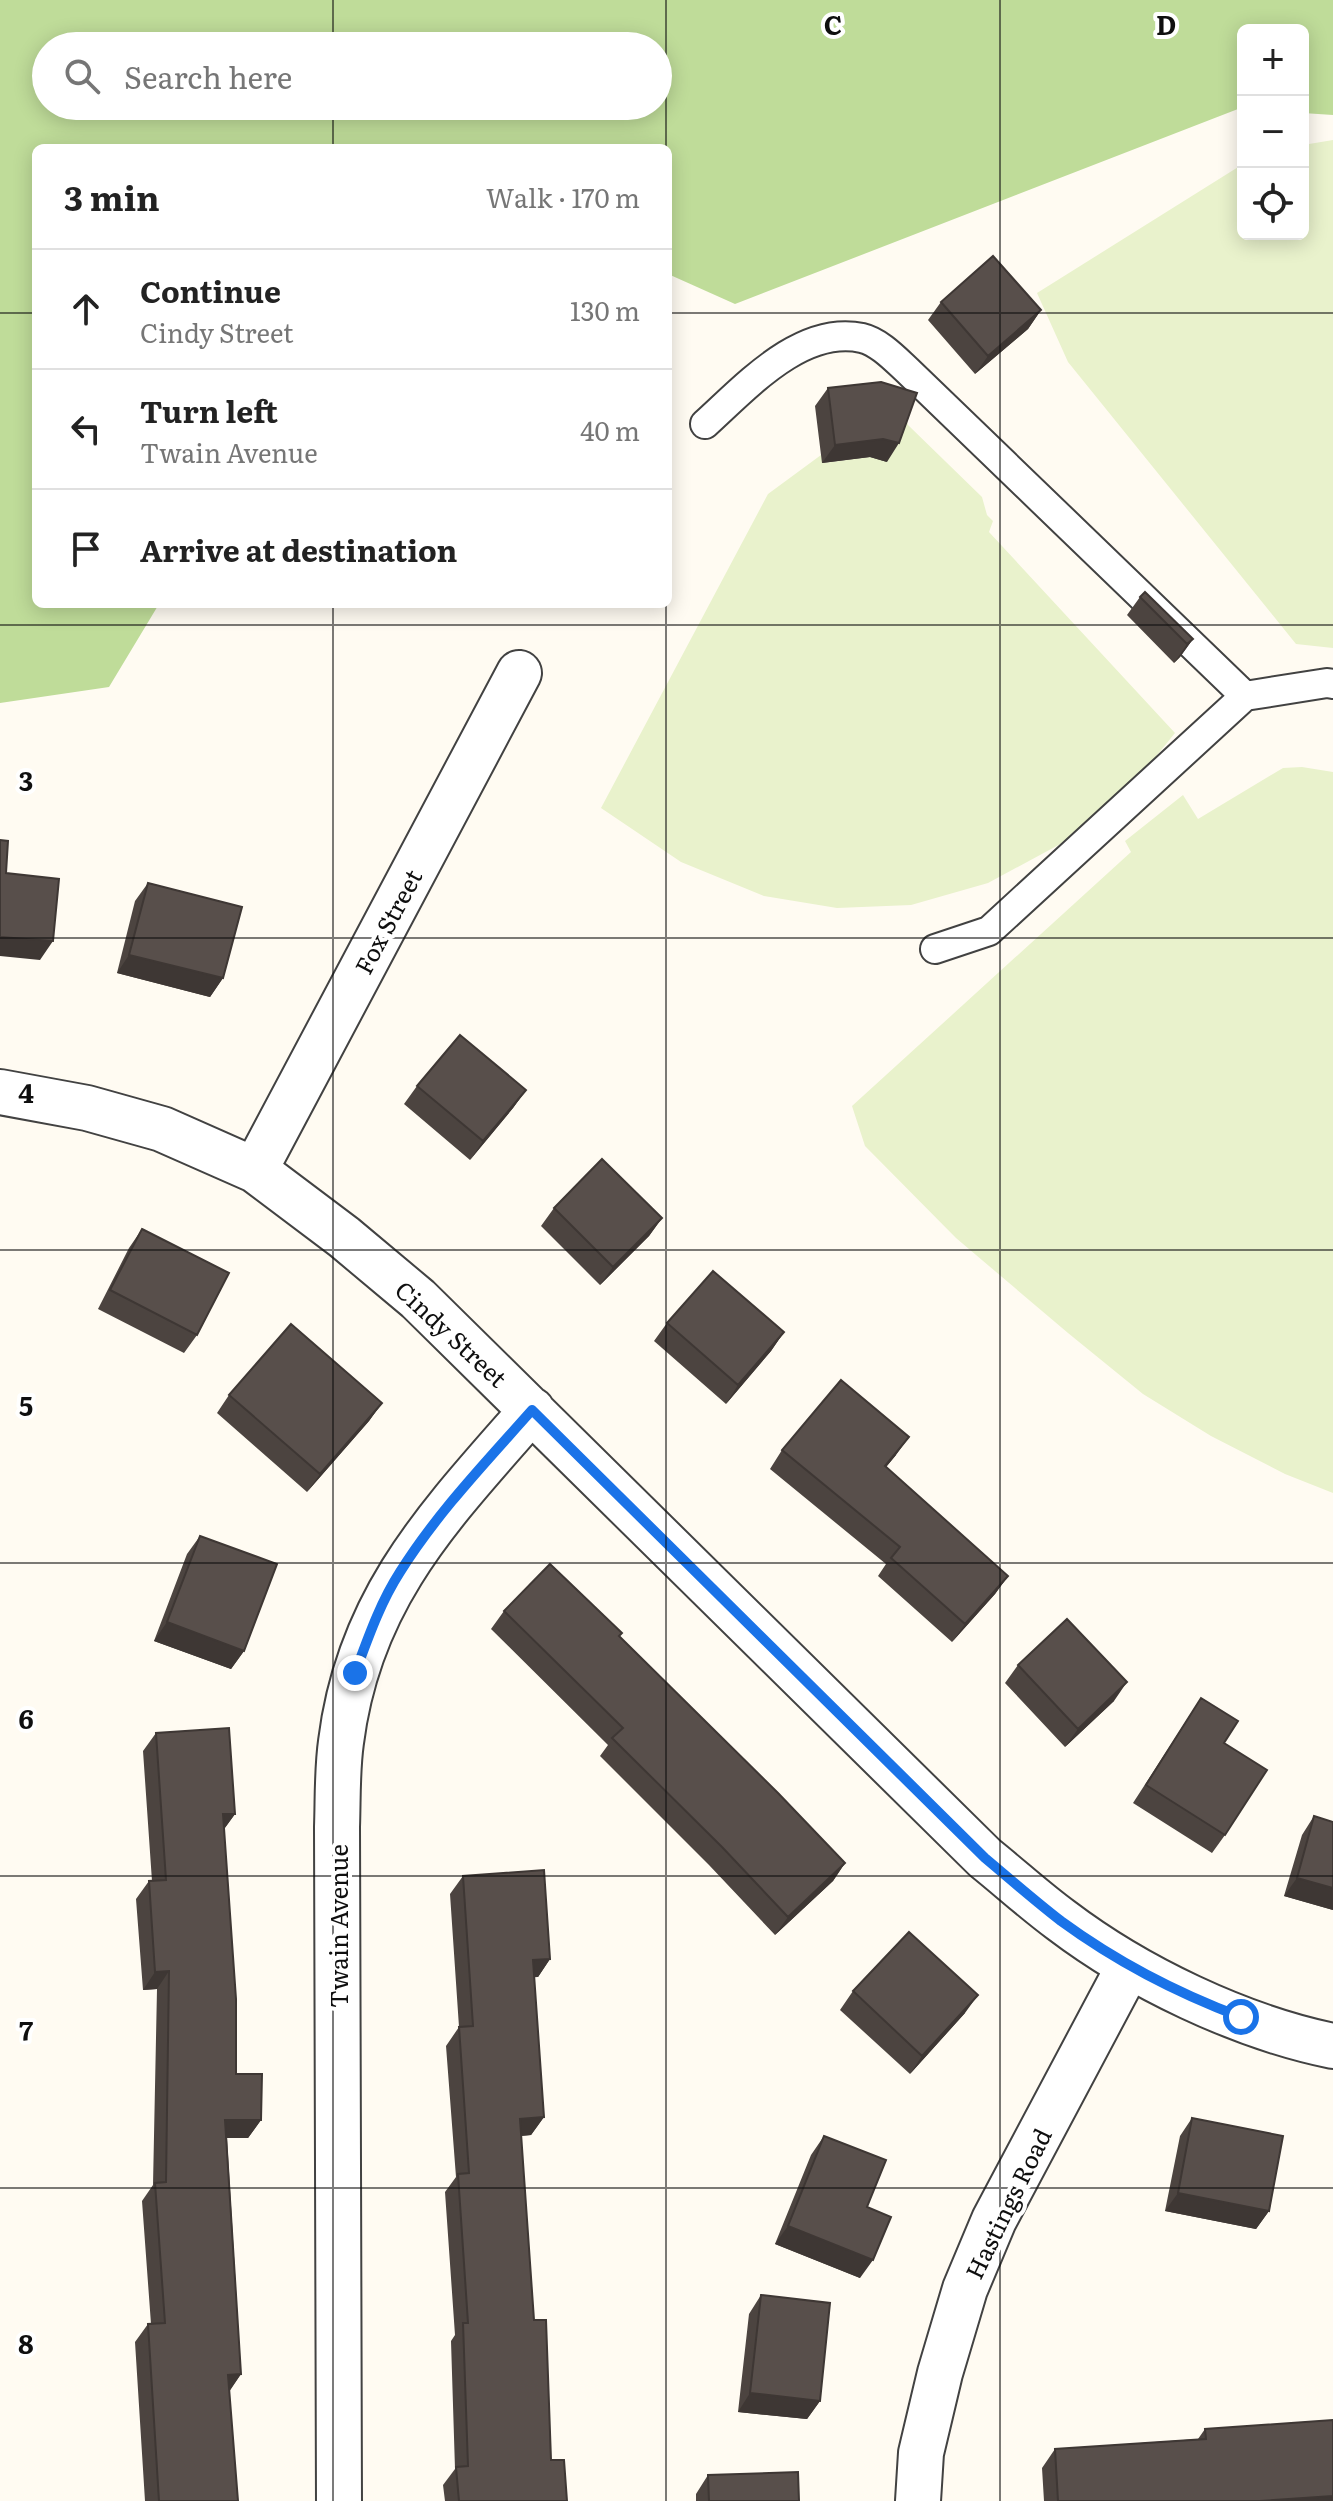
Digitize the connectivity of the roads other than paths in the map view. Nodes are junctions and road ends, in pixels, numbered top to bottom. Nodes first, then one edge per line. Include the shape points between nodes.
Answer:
1 (705, 424) dead end
2 (519, 673) dead end
3 (1333, 684) edge
4 (1245, 696) junction
5 (935, 949) dead end
6 (0, 1092) edge
7 (255, 1170) junction
8 (532, 1410) junction
9 (1129, 1966) junction
10 (1333, 2046) edge
11 (339, 2501) edge
12 (918, 2501) edge

1 - 4 lane via 768,369 815,340 865,338 907,370
2 - 7 street, Fox Street
3 - 4 lane
4 - 5 lane via 989,931
6 - 7 street, Cindy Street via 162,1129
7 - 8 street, Cindy Street via 418,1299
8 - 9 street, Cindy Street via 985,1858 1062,1921
8 - 11 street, Twain Avenue via 440,1516 399,1574 355,1673 341,1742
9 - 10 street, Cindy Street via 1191,1998
9 - 12 street, Hastings Road via 994,2220 965,2289 921,2453

